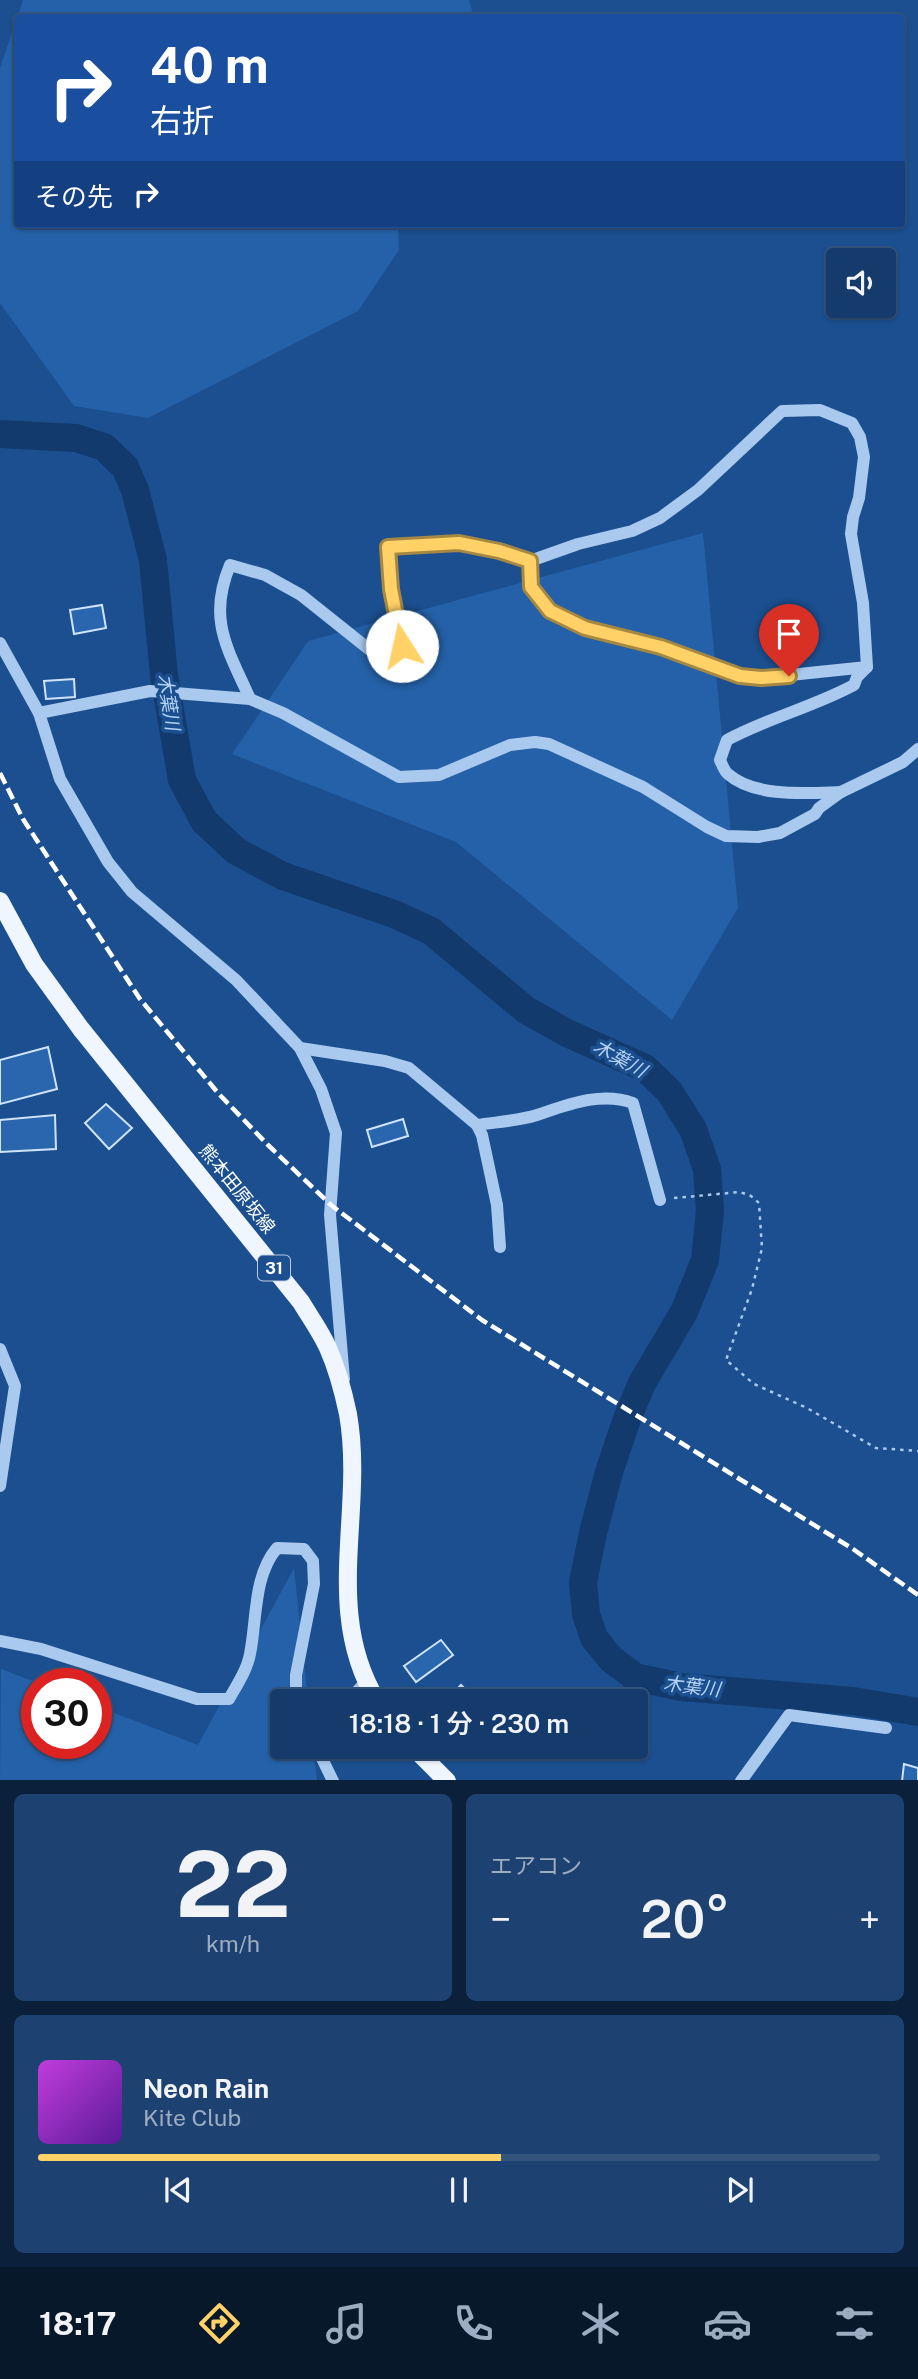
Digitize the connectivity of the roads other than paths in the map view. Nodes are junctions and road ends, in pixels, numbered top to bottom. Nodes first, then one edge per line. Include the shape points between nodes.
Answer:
1 (530, 561) junction
2 (0, 643) edge
3 (866, 667) junction
4 (250, 699) junction
5 (39, 713) junction
6 (918, 750) edge
7 (841, 792) junction
8 (0, 901) edge
9 (300, 1048) junction
10 (477, 1125) junction
11 (660, 1200) road end
12 (500, 1247) dead end
13 (0, 1349) edge
14 (348, 1414) junction
15 (0, 1486) edge
16 (0, 1641) edge
17 (366, 1682) junction
18 (296, 1689) edge
19 (359, 1689) edge
20 (370, 1689) edge
21 (886, 1728) dead end
22 (323, 1759) edge
23 (425, 1759) edge
24 (333, 1780) edge
25 (447, 1780) edge
26 (741, 1780) edge

1 - 3 street via 531,587 550,611 585,628 661,647 740,676
1 - 3 street via 632,531 660,518 698,490 782,411 820,410 852,423 864,457 851,534 863,603
1 - 4 street via 459,543 388,547 402,646 397,657 385,662 301,595 265,575 230,565 220,589 220,618 224,642
2 - 5 street
3 - 7 street via 854,685 727,740 720,760 727,774 750,786 778,793
4 - 5 street via 150,691
4 - 7 street via 399,777 439,775 510,745 549,744 643,787 726,836 780,833 815,814
5 - 9 street via 60,779 108,862 132,892 236,980
6 - 7 street
8 - 14 main road, 熊本田原坂線 / 31 via 34,964 81,1029 301,1302 328,1349
9 - 10 street via 408,1068
9 - 14 street via 336,1133 330,1215
10 - 11 street via 593,1099 633,1103
10 - 12 street via 496,1205
13 - 15 street via 15,1386
14 - 17 main road, 熊本田原坂線 / 31 via 352,1478 346,1591 351,1631
16 - 18 street via 41,1649 197,1699 229,1699 250,1657 258,1594 269,1558 278,1548 303,1549 313,1561 314,1584
17 - 19 street
17 - 20 main road, 熊本田原坂線 / 31
21 - 26 street via 789,1715
22 - 24 street
23 - 25 main road

